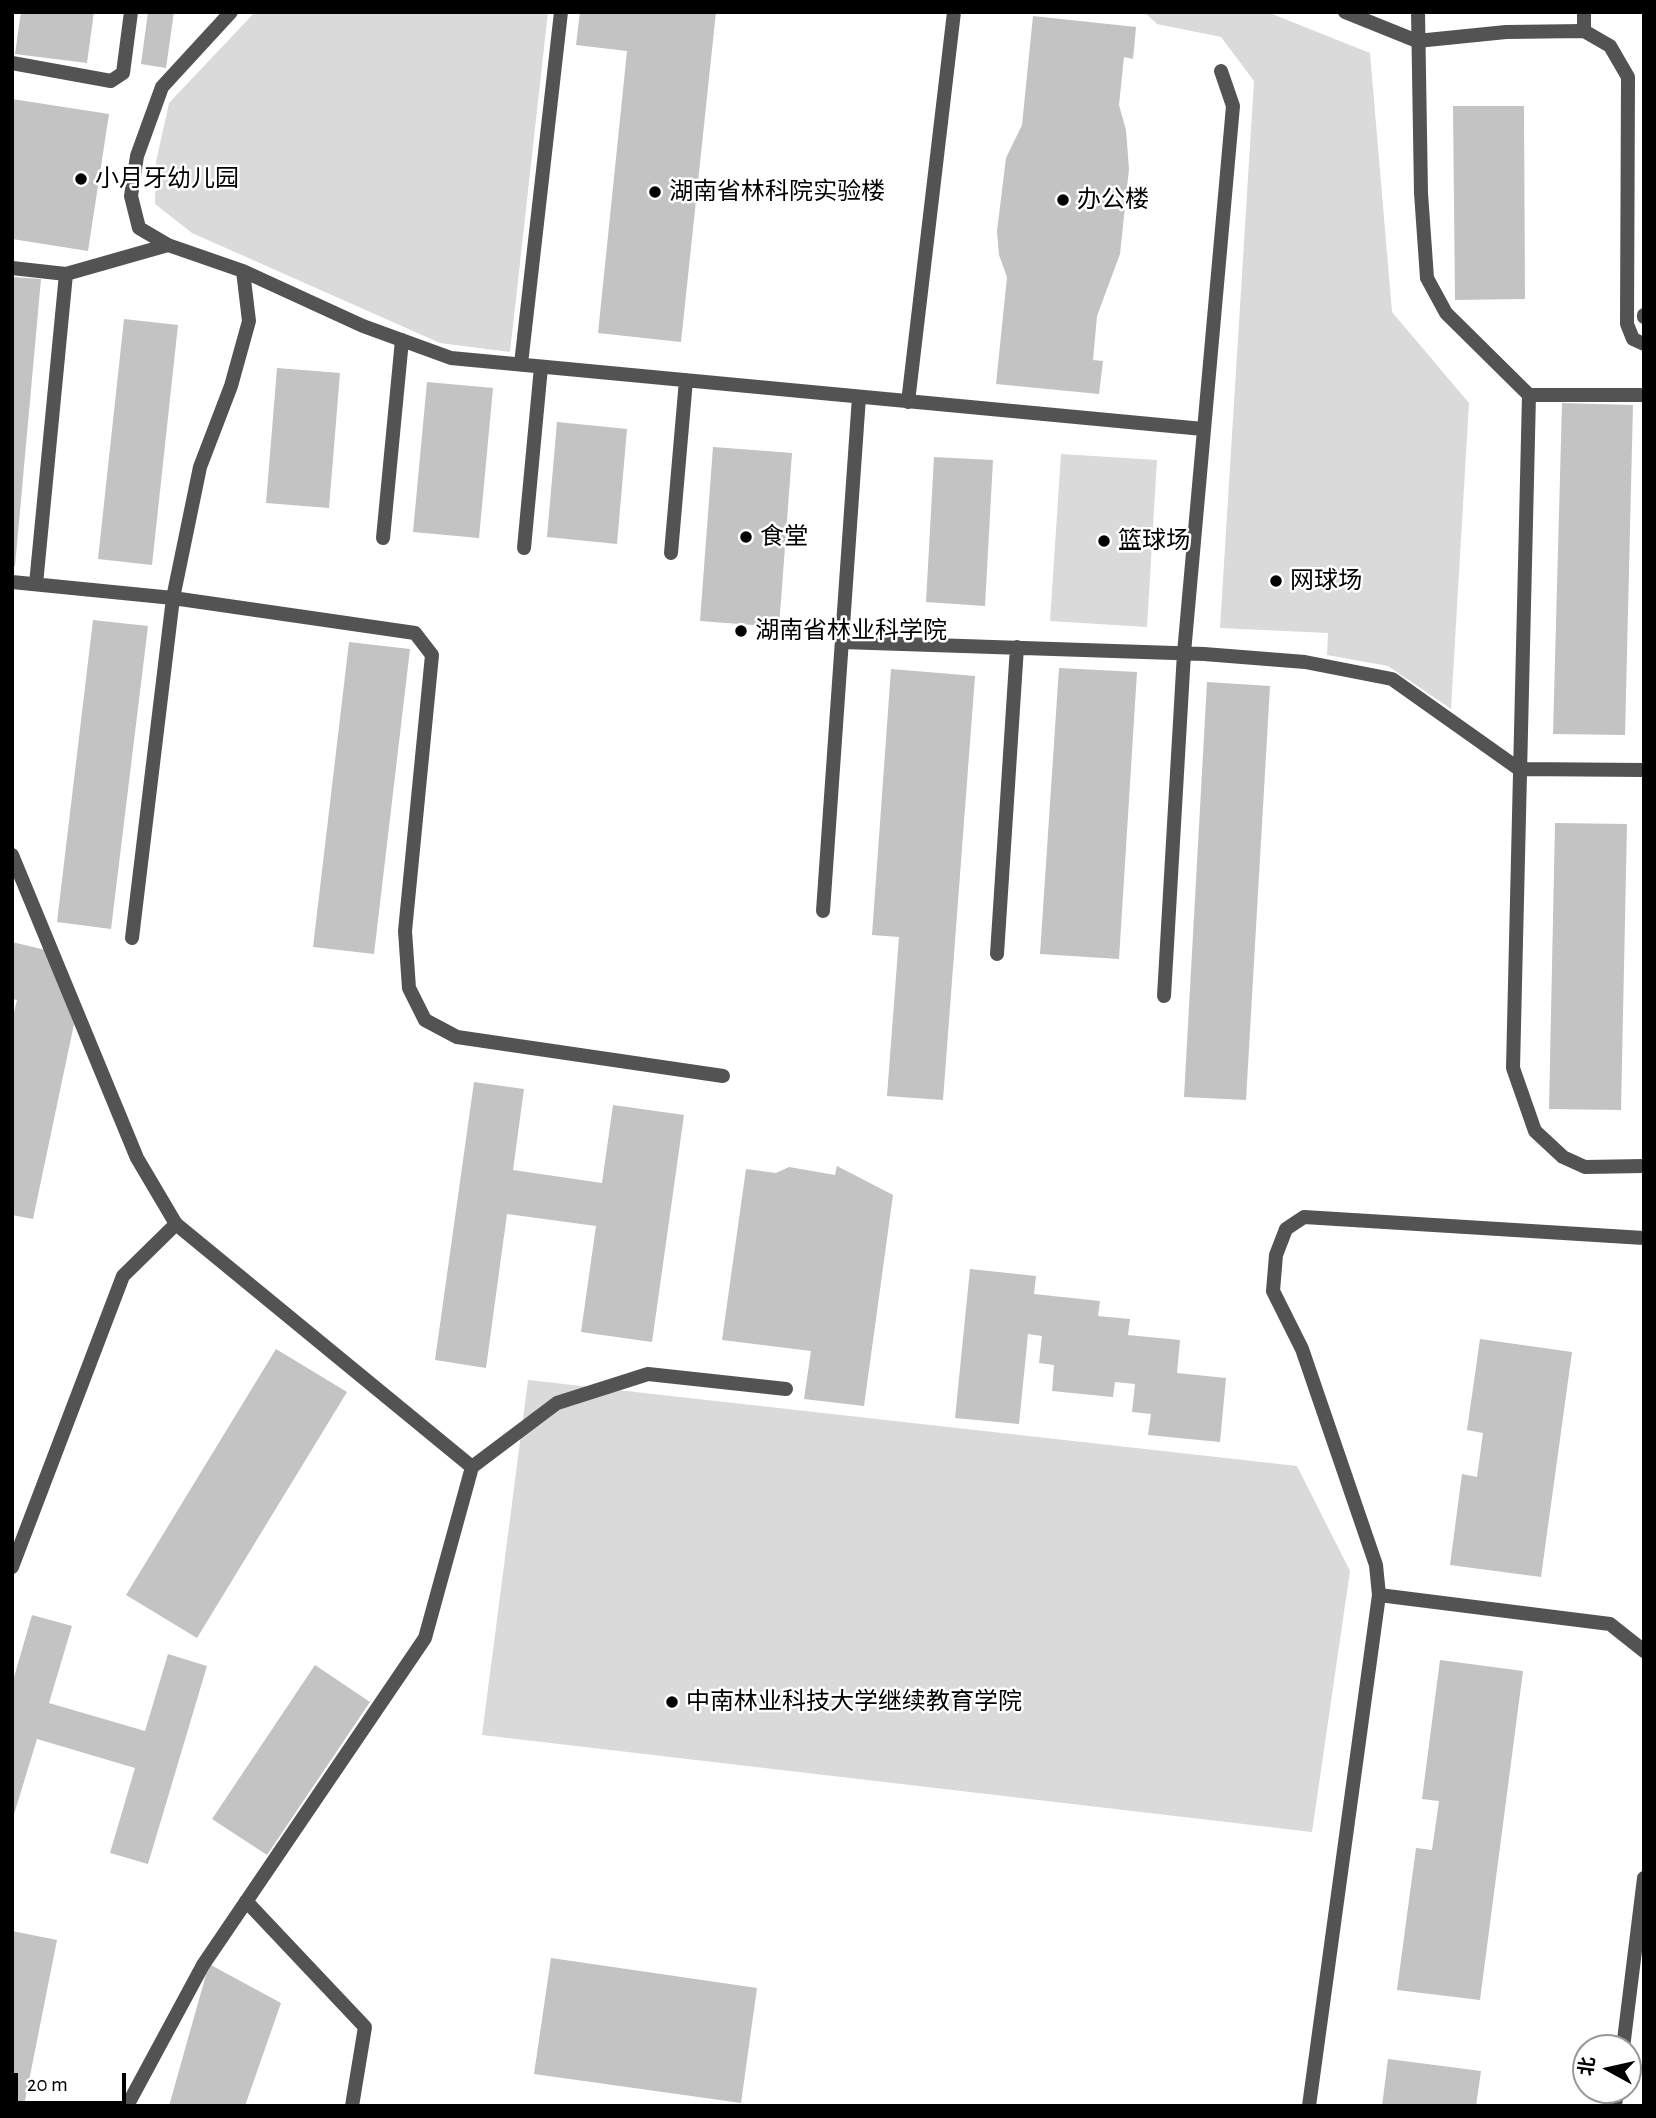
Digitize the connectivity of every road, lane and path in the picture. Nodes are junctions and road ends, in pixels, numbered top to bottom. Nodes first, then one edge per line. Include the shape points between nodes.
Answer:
1 (131, 12) edge
2 (231, 12) edge
3 (561, 12) edge
4 (954, 12) edge
5 (1345, 12) edge
6 (1418, 12) edge
7 (1584, 12) edge
8 (1584, 31) junction
9 (1417, 41) junction
10 (12, 63) edge
11 (1221, 71) dead end
12 (168, 244) junction
13 (12, 268) edge
14 (243, 271) junction
15 (66, 275) junction
16 (402, 340) junction
17 (1644, 344) edge
18 (521, 364) junction
19 (541, 367) junction
20 (686, 380) junction
21 (1529, 395) junction
22 (1644, 395) edge
23 (859, 397) junction
24 (908, 402) junction
25 (1203, 429) junction
26 (383, 538) dead end
27 (524, 548) dead end
28 (671, 554) dead end
29 (12, 582) edge
30 (36, 584) junction
31 (173, 598) junction
32 (842, 642) junction
33 (1017, 647) junction
34 (1184, 653) junction
35 (1519, 769) junction
36 (1644, 770) edge
37 (14, 863) edge
38 (822, 911) dead end
39 (132, 938) dead end
40 (997, 954) dead end
41 (1164, 996) dead end
42 (723, 1076) dead end
43 (1644, 1166) edge
44 (176, 1224) junction
45 (1644, 1238) edge
46 (786, 1389) dead end
47 (472, 1467) junction
48 (12, 1567) edge
49 (1379, 1595) junction
50 (1644, 1651) edge
51 (1644, 1879) edge
52 (246, 1901) junction
53 (1625, 2034) edge
54 (127, 2106) edge
55 (352, 2106) edge
56 (1309, 2106) edge

1 - 10 street via 123,72 111,81
2 - 12 street via 162,87 137,156 131,196 139,228
3 - 18 street
4 - 24 street
5 - 9 street
6 - 9 street
7 - 8 street
8 - 9 street via 1506,32
8 - 17 street via 1610,46 1628,77 1627,324 1633,339
9 - 21 street via 1427,278 1446,313
11 - 25 street via 1233,106
12 - 14 street
12 - 15 street
13 - 15 street
14 - 16 street
14 - 31 street via 248,321 231,386 200,467
15 - 30 street
16 - 18 street via 451,358
16 - 26 street
18 - 19 street
19 - 20 street
19 - 27 street
20 - 23 street
20 - 28 street
21 - 22 street
21 - 35 street
23 - 24 street
23 - 32 street
24 - 25 street
25 - 34 street
29 - 30 street
30 - 31 street
31 - 39 street
31 - 42 street via 415,634 432,655 405,931 409,988 425,1020 457,1037
32 - 33 street
32 - 38 street
33 - 34 street
33 - 40 street
34 - 35 street via 1306,662 1392,679
34 - 41 street
35 - 36 street
35 - 43 street via 1513,1068 1535,1131 1563,1157 1585,1167
37 - 44 street via 137,1158
44 - 47 street
44 - 48 street via 123,1276
45 - 49 street via 1304,1217 1286,1229 1276,1255 1273,1291 1302,1349 1376,1564
46 - 47 street via 648,1374 557,1403
47 - 52 street via 425,1638
49 - 50 street via 1610,1624
49 - 56 street
51 - 53 street
52 - 54 street via 202,1965
52 - 55 street via 365,2027

